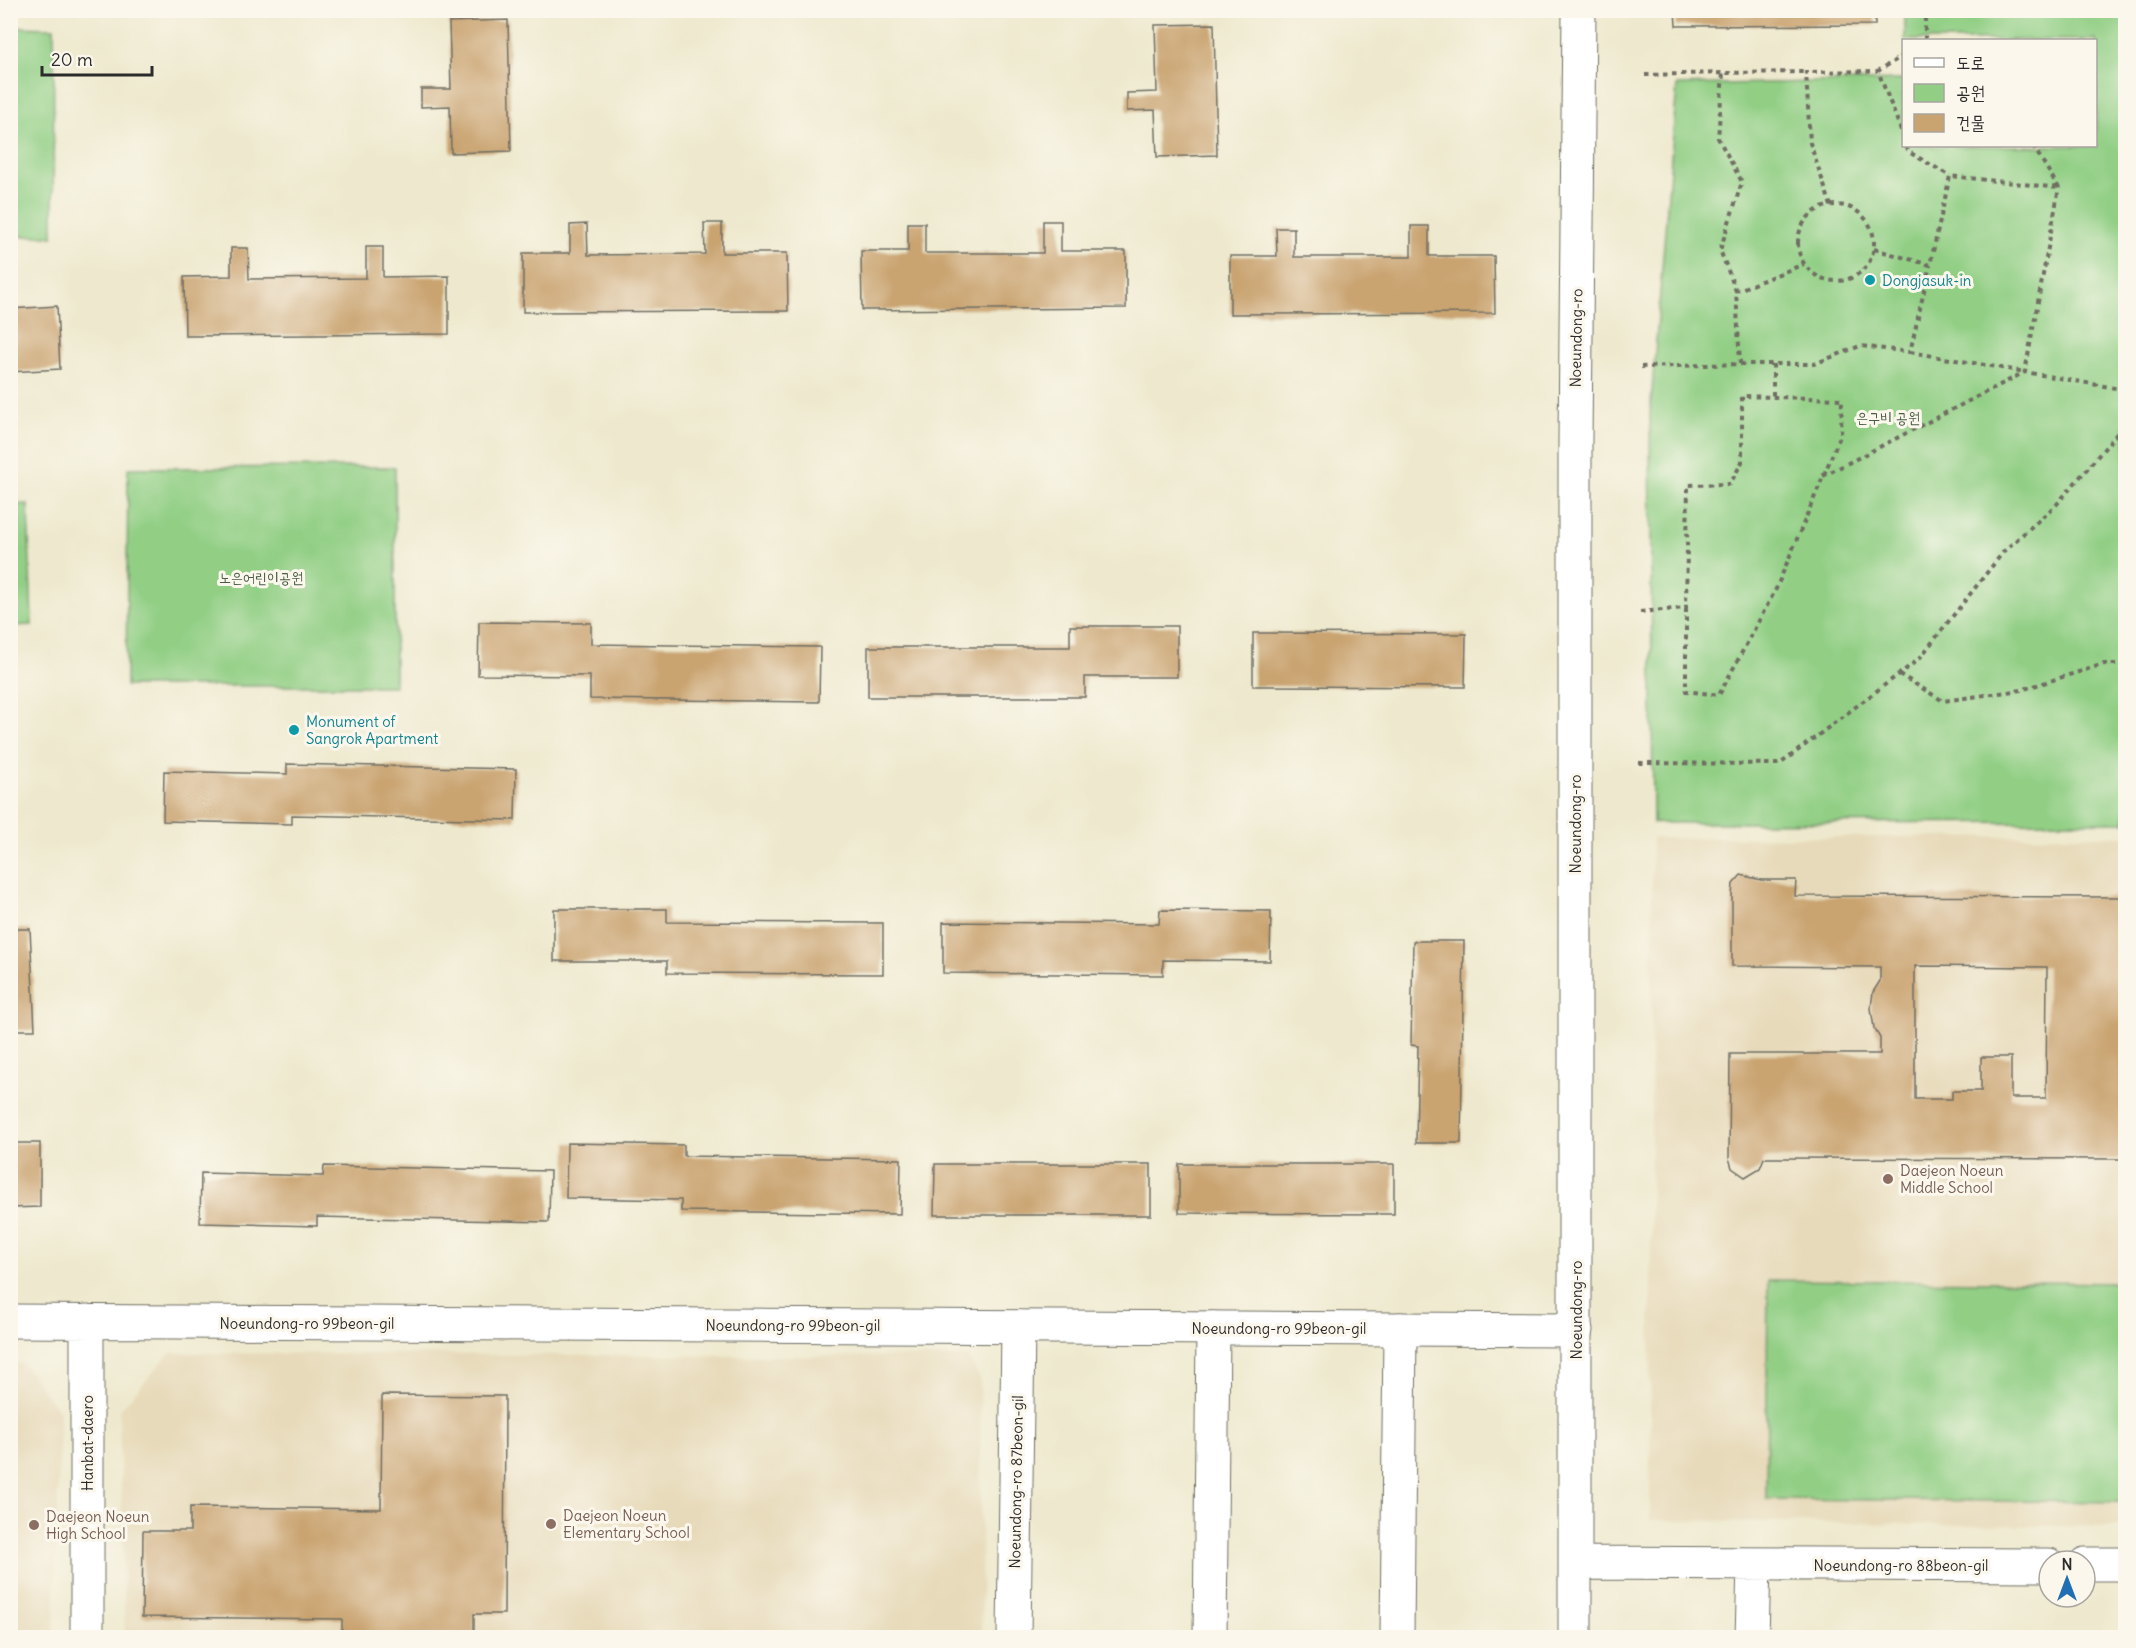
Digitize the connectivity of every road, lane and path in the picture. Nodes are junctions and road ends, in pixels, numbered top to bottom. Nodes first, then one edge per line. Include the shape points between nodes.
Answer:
1 (1579, 10) edge
2 (1925, 10) edge
3 (2119, 10) edge
4 (1924, 39) edge
5 (2126, 42) edge
6 (1902, 56) edge
7 (1878, 70) junction
8 (1806, 72) junction
9 (1723, 73) junction
10 (1645, 75) dead end
11 (1902, 133) edge
12 (1906, 147) edge
13 (2034, 147) edge
14 (1950, 176) junction
15 (2059, 188) junction
16 (1831, 206) junction
17 (1874, 249) junction
18 (1804, 264) junction
19 (1930, 265) junction
20 (1736, 291) junction
21 (1910, 352) junction
22 (1740, 364) junction
23 (1773, 364) junction
24 (1641, 367) dead end
25 (2025, 372) junction
26 (2126, 390) edge
27 (1773, 396) junction
28 (2126, 423) edge
29 (1823, 476) junction
30 (1686, 608) junction
31 (1640, 612) dead end
32 (2126, 664) edge
33 (1899, 674) junction
34 (1640, 763) dead end
35 (10, 1321) edge
36 (87, 1321) junction
37 (1018, 1327) junction
38 (1213, 1328) junction
39 (1400, 1329) junction
40 (1576, 1330) junction
41 (1576, 1563) junction
42 (2037, 1564) edge
43 (2097, 1564) edge
44 (2126, 1564) edge
45 (1754, 1565) junction
46 (87, 1638) edge
47 (1014, 1638) edge
48 (1210, 1638) edge
49 (1397, 1638) edge
50 (1575, 1638) edge
51 (1752, 1638) edge

1 - 40 street, Noeundong-ro via 1575,442
2 - 4 path
3 - 5 path
6 - 7 path
7 - 8 path
7 - 11 path
8 - 9 path
8 - 16 path via 1810,143
9 - 10 path
9 - 20 path via 1718,138 1742,182 1720,250
12 - 14 path
13 - 15 path
14 - 15 path
14 - 19 path
15 - 25 path
16 - 17 path via 1854,209 1863,216 1874,237
16 - 18 path via 1809,216 1802,226 1798,239
17 - 18 path via 1862,271 1839,281 1825,279
17 - 19 path
18 - 20 path
19 - 21 path
20 - 22 path
21 - 23 path via 1860,346 1814,364
21 - 25 path
22 - 23 path
22 - 24 path
23 - 27 path
25 - 26 path
25 - 29 path
27 - 29 path via 1842,399 1841,434
27 - 30 path via 1742,396 1742,462 1730,484 1688,485
28 - 33 path via 2057,504 2004,551 1919,659
29 - 30 path via 1776,589 1719,695 1686,691
30 - 31 path
32 - 33 path via 2104,664 2021,690 1943,701
33 - 34 path via 1780,764
35 - 36 street, Noeundong-ro 99beon-gil
36 - 37 street, Noeundong-ro 99beon-gil
36 - 46 street, Hanbat-daero
37 - 38 street, Noeundong-ro 99beon-gil
37 - 47 street, Noeundong-ro 87beon-gil
38 - 39 street, Noeundong-ro 99beon-gil
38 - 48 street
39 - 40 street, Noeundong-ro 99beon-gil
39 - 49 street
40 - 41 street, Noeundong-ro
41 - 45 street, Noeundong-ro 88beon-gil
41 - 50 street, Noeundong-ro
42 - 45 street, Noeundong-ro 88beon-gil
43 - 44 street
45 - 51 street

